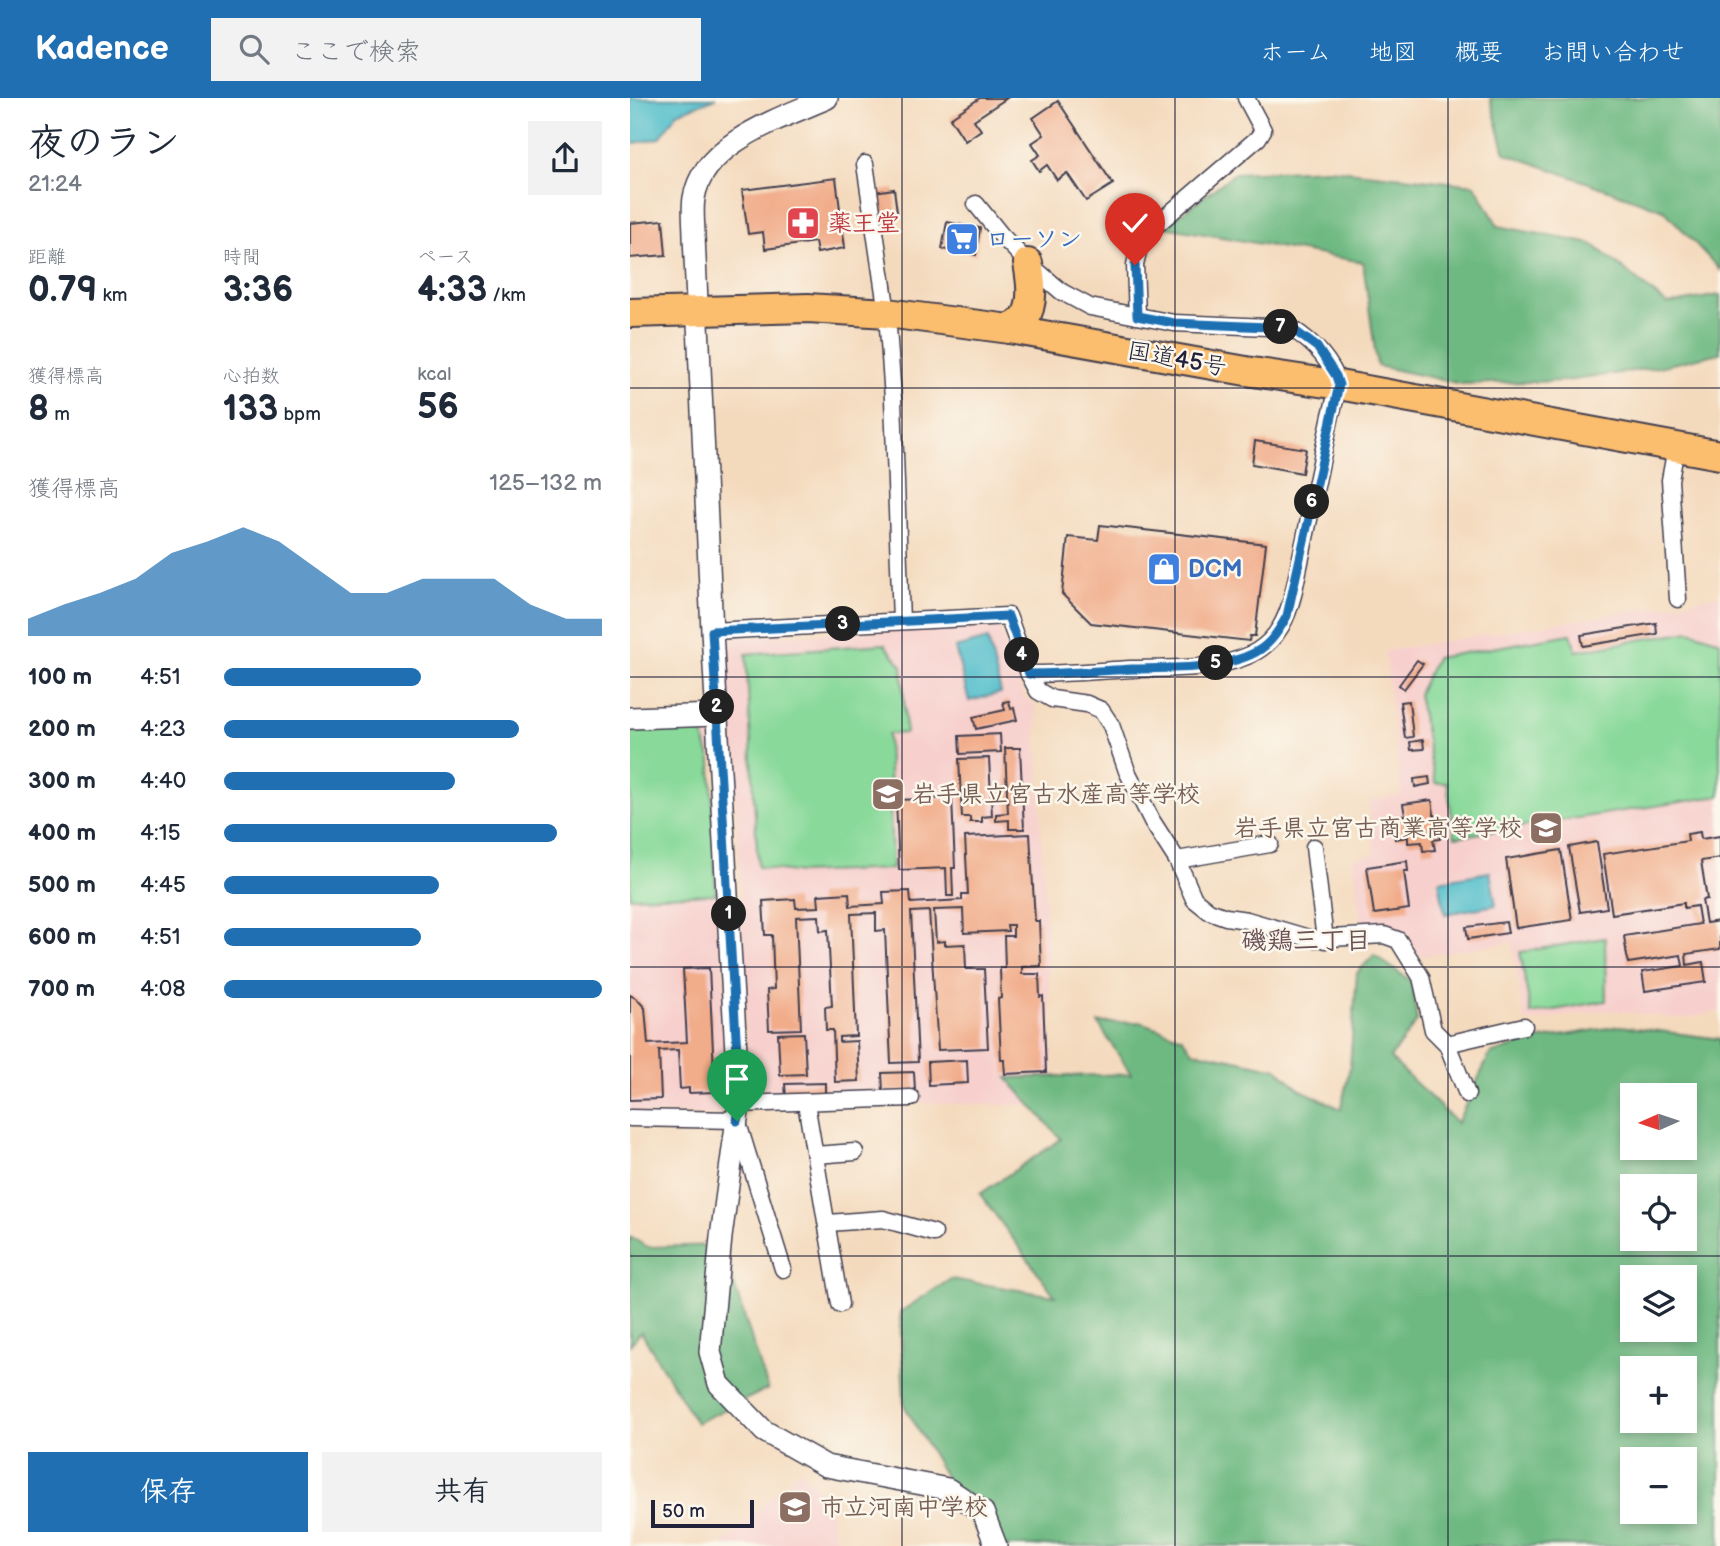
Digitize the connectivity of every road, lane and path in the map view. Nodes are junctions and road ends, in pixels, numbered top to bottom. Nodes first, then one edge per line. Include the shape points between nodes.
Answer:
1 (827, 98) edge
2 (1246, 98) edge
3 (865, 164) dead end
4 (976, 204) dead end
5 (1028, 263) junction
6 (698, 312) junction
7 (630, 313) edge
8 (887, 313) junction
9 (1137, 316) junction
10 (1010, 329) junction
11 (1339, 385) junction
12 (1676, 448) junction
13 (1720, 455) edge
14 (1678, 599) dead end
15 (901, 621) junction
16 (712, 631) junction
17 (1029, 674) junction
18 (718, 715) junction
19 (630, 718) edge
20 (1270, 844) dead end
21 (1314, 847) dead end
22 (1177, 860) junction
23 (1325, 940) junction
24 (1524, 1026) dead end
25 (1447, 1044) junction
26 (1467, 1094) dead end
27 (911, 1098) dead end
28 (807, 1103) junction
29 (738, 1112) junction
30 (630, 1118) edge
31 (855, 1152) dead end
32 (816, 1155) junction
33 (828, 1223) junction
34 (934, 1233) dead end
35 (783, 1269) dead end
36 (840, 1304) dead end
37 (996, 1546) edge

1 - 6 street via 753,131 703,172 694,197
2 - 9 street via 1263,130 1258,138 1141,238 1135,265
3 - 8 street
4 - 5 street
5 - 9 street via 1062,292 1090,307
5 - 10 highway via 1030,303 1024,319
6 - 7 highway, 国道45号
6 - 8 highway, 国道45号 via 808,308
6 - 16 street
8 - 10 highway, 国道45号
8 - 15 street
9 - 11 street via 1174,323 1291,328 1317,347
10 - 11 highway, 国道45号
11 - 12 highway, 国道45号
11 - 17 street via 1293,595 1275,636 1256,652 1230,662
12 - 13 highway, 国道45号
12 - 14 street via 1670,480
15 - 16 street
15 - 17 street via 1008,616
16 - 18 street
17 - 22 street via 1038,691 1101,710 1140,798
18 - 19 street
18 - 29 street
20 - 22 street
21 - 23 street
22 - 23 street via 1194,899 1209,911
23 - 25 street via 1384,934 1398,940 1421,977 1433,1030
24 - 25 street
25 - 26 street
27 - 28 street
28 - 29 street
28 - 32 street
29 - 30 street
29 - 35 street
29 - 37 street via 710,1352 719,1384 764,1432 827,1466 948,1489 983,1512
31 - 32 street
32 - 33 street
33 - 34 street via 883,1219
33 - 36 street

